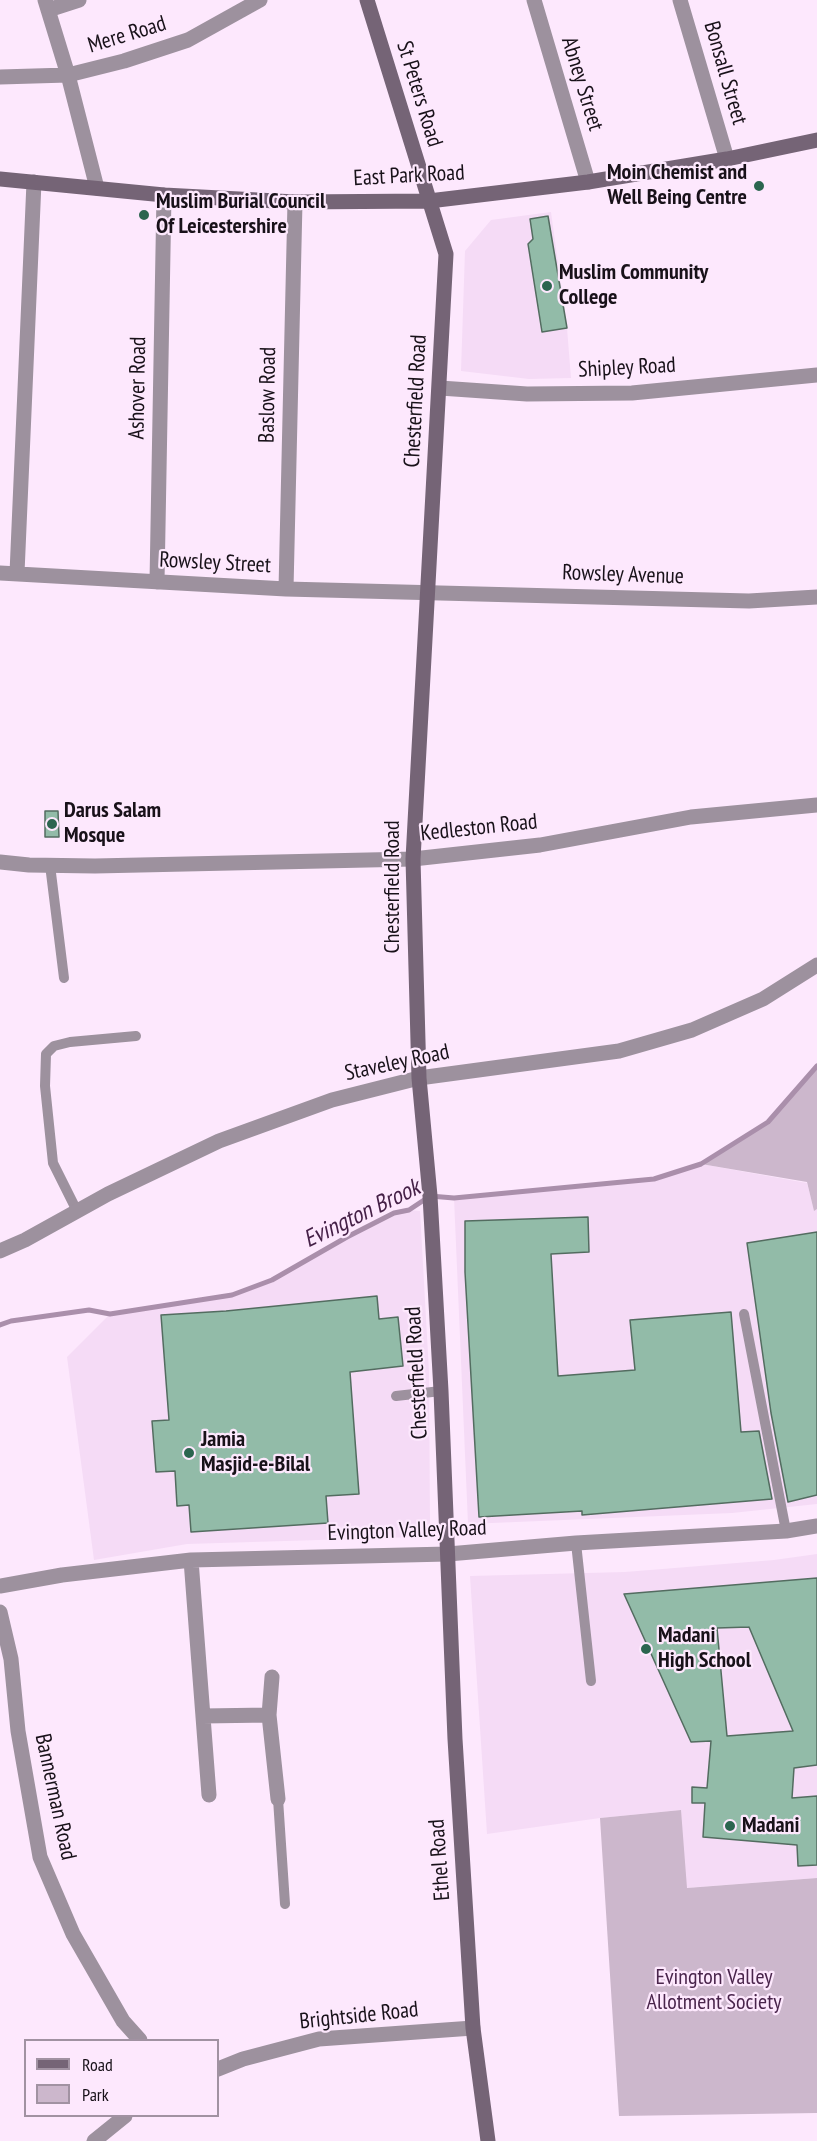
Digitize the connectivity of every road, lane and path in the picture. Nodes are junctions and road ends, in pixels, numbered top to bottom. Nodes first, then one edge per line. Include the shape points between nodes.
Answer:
1 (79, 0) edge
2 (260, 0) edge
3 (367, 0) edge
4 (534, 0) edge
5 (680, 0) edge
6 (46, 5) edge
7 (68, 75) junction
8 (0, 77) edge
9 (817, 140) edge
10 (727, 159) junction
11 (0, 179) edge
12 (33, 182) junction
13 (588, 182) junction
14 (97, 188) junction
15 (164, 195) junction
16 (429, 201) junction
17 (295, 202) junction
18 (817, 375) edge
19 (440, 388) junction
20 (0, 573) edge
21 (17, 573) junction
22 (157, 582) junction
23 (286, 589) junction
24 (428, 591) junction
25 (817, 597) edge
26 (817, 805) edge
27 (413, 859) junction
28 (0, 862) edge
29 (50, 866) junction
30 (817, 966) edge
31 (64, 978) dead end
32 (136, 1036) dead end
33 (419, 1078) junction
34 (77, 1211) junction
35 (0, 1251) edge
36 (744, 1314) dead end
37 (441, 1391) junction
38 (396, 1396) dead end
39 (817, 1526) edge
40 (786, 1531) junction
41 (576, 1543) junction
42 (448, 1554) junction
43 (191, 1560) junction
44 (449, 1576) joint
45 (0, 1587) edge
46 (0, 1612) edge
47 (272, 1677) dead end
48 (591, 1681) dead end
49 (269, 1715) junction
50 (203, 1716) junction
51 (209, 1795) dead end
52 (278, 1799) joint
53 (285, 1904) dead end
54 (473, 2028) junction
55 (139, 2039) edge
56 (219, 2069) edge
57 (123, 2117) edge
58 (94, 2141) edge
59 (488, 2141) edge

1 - 6 street
2 - 7 street, Mere Road via 188,40
3 - 16 street, St Peters Road
4 - 13 street, Abney Street
5 - 10 street, Bonsall Street
6 - 7 street, Mere Road
7 - 8 street, Mere Road
7 - 14 street, Mere Road
9 - 10 street, East Park Road
10 - 13 street, East Park Road
11 - 12 street, East Park Road
12 - 14 street, East Park Road
12 - 21 street
13 - 16 street, East Park Road
14 - 15 street, East Park Road
15 - 17 street, East Park Road
15 - 22 street, Ashover Road
16 - 17 street, East Park Road
16 - 19 street, Chesterfield Road via 446,254
17 - 23 street, Baslow Road
18 - 19 street, Shipley Road via 632,393 527,394
19 - 24 street, Chesterfield Road
20 - 21 street, Rowsley Street
21 - 22 street, Rowsley Street
22 - 23 street, Rowsley Street
23 - 24 street, Rowsley Street
24 - 25 street, Rowsley Avenue via 748,602
24 - 27 street, Chesterfield Road
26 - 27 street, Kedleston Road via 691,817 540,845
27 - 29 street, Kedleston Road
27 - 33 street, Chesterfield Road
28 - 29 street, Kedleston Road
29 - 31 lane
30 - 33 street, Staveley Road via 763,999 702,1026 618,1051
32 - 34 lane via 70,1042 54,1046 46,1054 45,1086 53,1163
33 - 34 street, Staveley Road via 332,1100 219,1141
33 - 37 street, Chesterfield Road
34 - 35 street, Staveley Road
36 - 40 lane
37 - 38 lane
37 - 42 street, Chesterfield Road
39 - 40 street, Evington Valley Road
40 - 41 street, Evington Valley Road
41 - 42 street, Evington Valley Road
41 - 48 lane
42 - 43 street, Evington Valley Road
42 - 44 street, Chesterfield Road
43 - 45 street, Evington Valley Road via 62,1575
43 - 50 street
44 - 54 street, Ethel Road
46 - 55 street, Bannerman Road via 11,1659 18,1731 40,1857 73,1934 123,2021
47 - 49 street
49 - 50 street
49 - 52 street
50 - 51 street
52 - 53 lane
54 - 56 street, Brightside Road via 319,2039
54 - 59 street, Ethel Road
57 - 58 street

